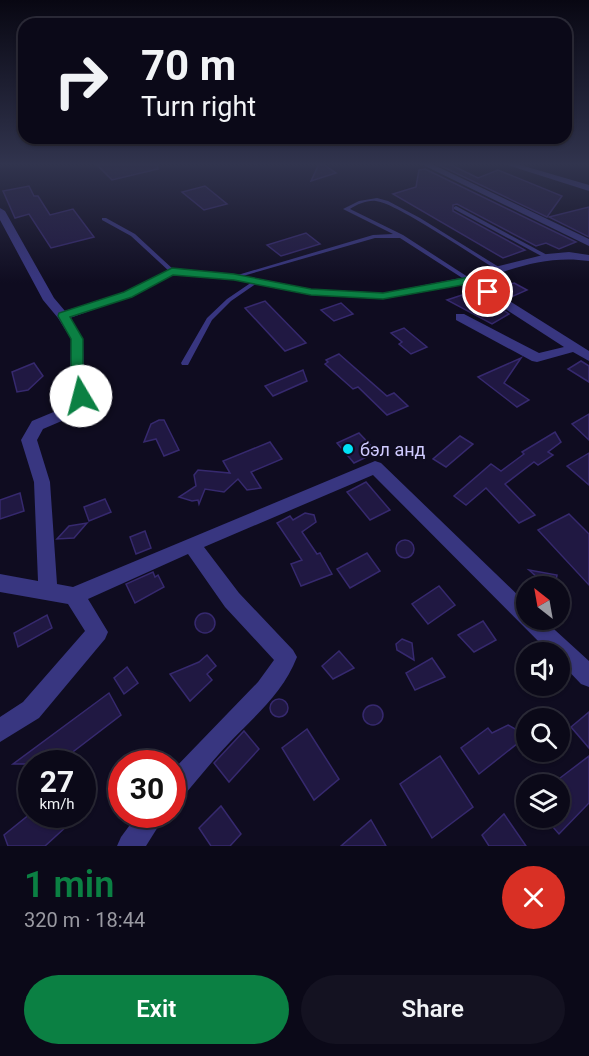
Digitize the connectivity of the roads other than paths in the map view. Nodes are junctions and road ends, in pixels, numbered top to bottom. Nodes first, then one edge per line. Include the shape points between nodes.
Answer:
1 (357, 203) edge
2 (388, 203) edge
3 (507, 203) edge
4 (456, 208) dead end
5 (1, 216) edge
6 (104, 219) dead end
7 (401, 236) junction
8 (589, 243) edge
9 (547, 257) junction
10 (589, 258) edge
11 (499, 269) junction
12 (172, 271) junction
13 (234, 277) junction
14 (469, 280) junction
15 (255, 282) junction
16 (63, 316) junction
17 (460, 317) dead end
18 (574, 348) junction
19 (589, 357) edge
20 (185, 363) dead end
21 (191, 544) junction
22 (0, 583) edge
23 (48, 592) junction
24 (74, 596) junction
25 (516, 606) edge
26 (541, 630) edge
27 (589, 676) edge
28 (0, 730) edge
29 (186, 774) edge
30 (144, 828) edge
31 (130, 846) edge

1 - 7 lane via 346,209
2 - 11 lane
3 - 8 street
4 - 9 lane
5 - 16 street
6 - 12 lane via 133,235
7 - 13 lane via 375,236
7 - 14 lane
9 - 10 street
9 - 11 street
11 - 14 street
12 - 13 street
12 - 16 street via 128,294
13 - 15 street
14 - 15 street via 383,296 311,292
14 - 18 street
15 - 20 lane via 208,320
16 - 23 street via 77,339 81,396 73,410 37,425 29,440 42,482
17 - 18 street via 537,358
18 - 19 street
21 - 24 street
21 - 25 street via 375,467
21 - 29 street via 232,600 286,657 284,668 274,681
22 - 23 street
23 - 24 street
24 - 28 street via 98,632 31,710
26 - 27 street
30 - 31 street

